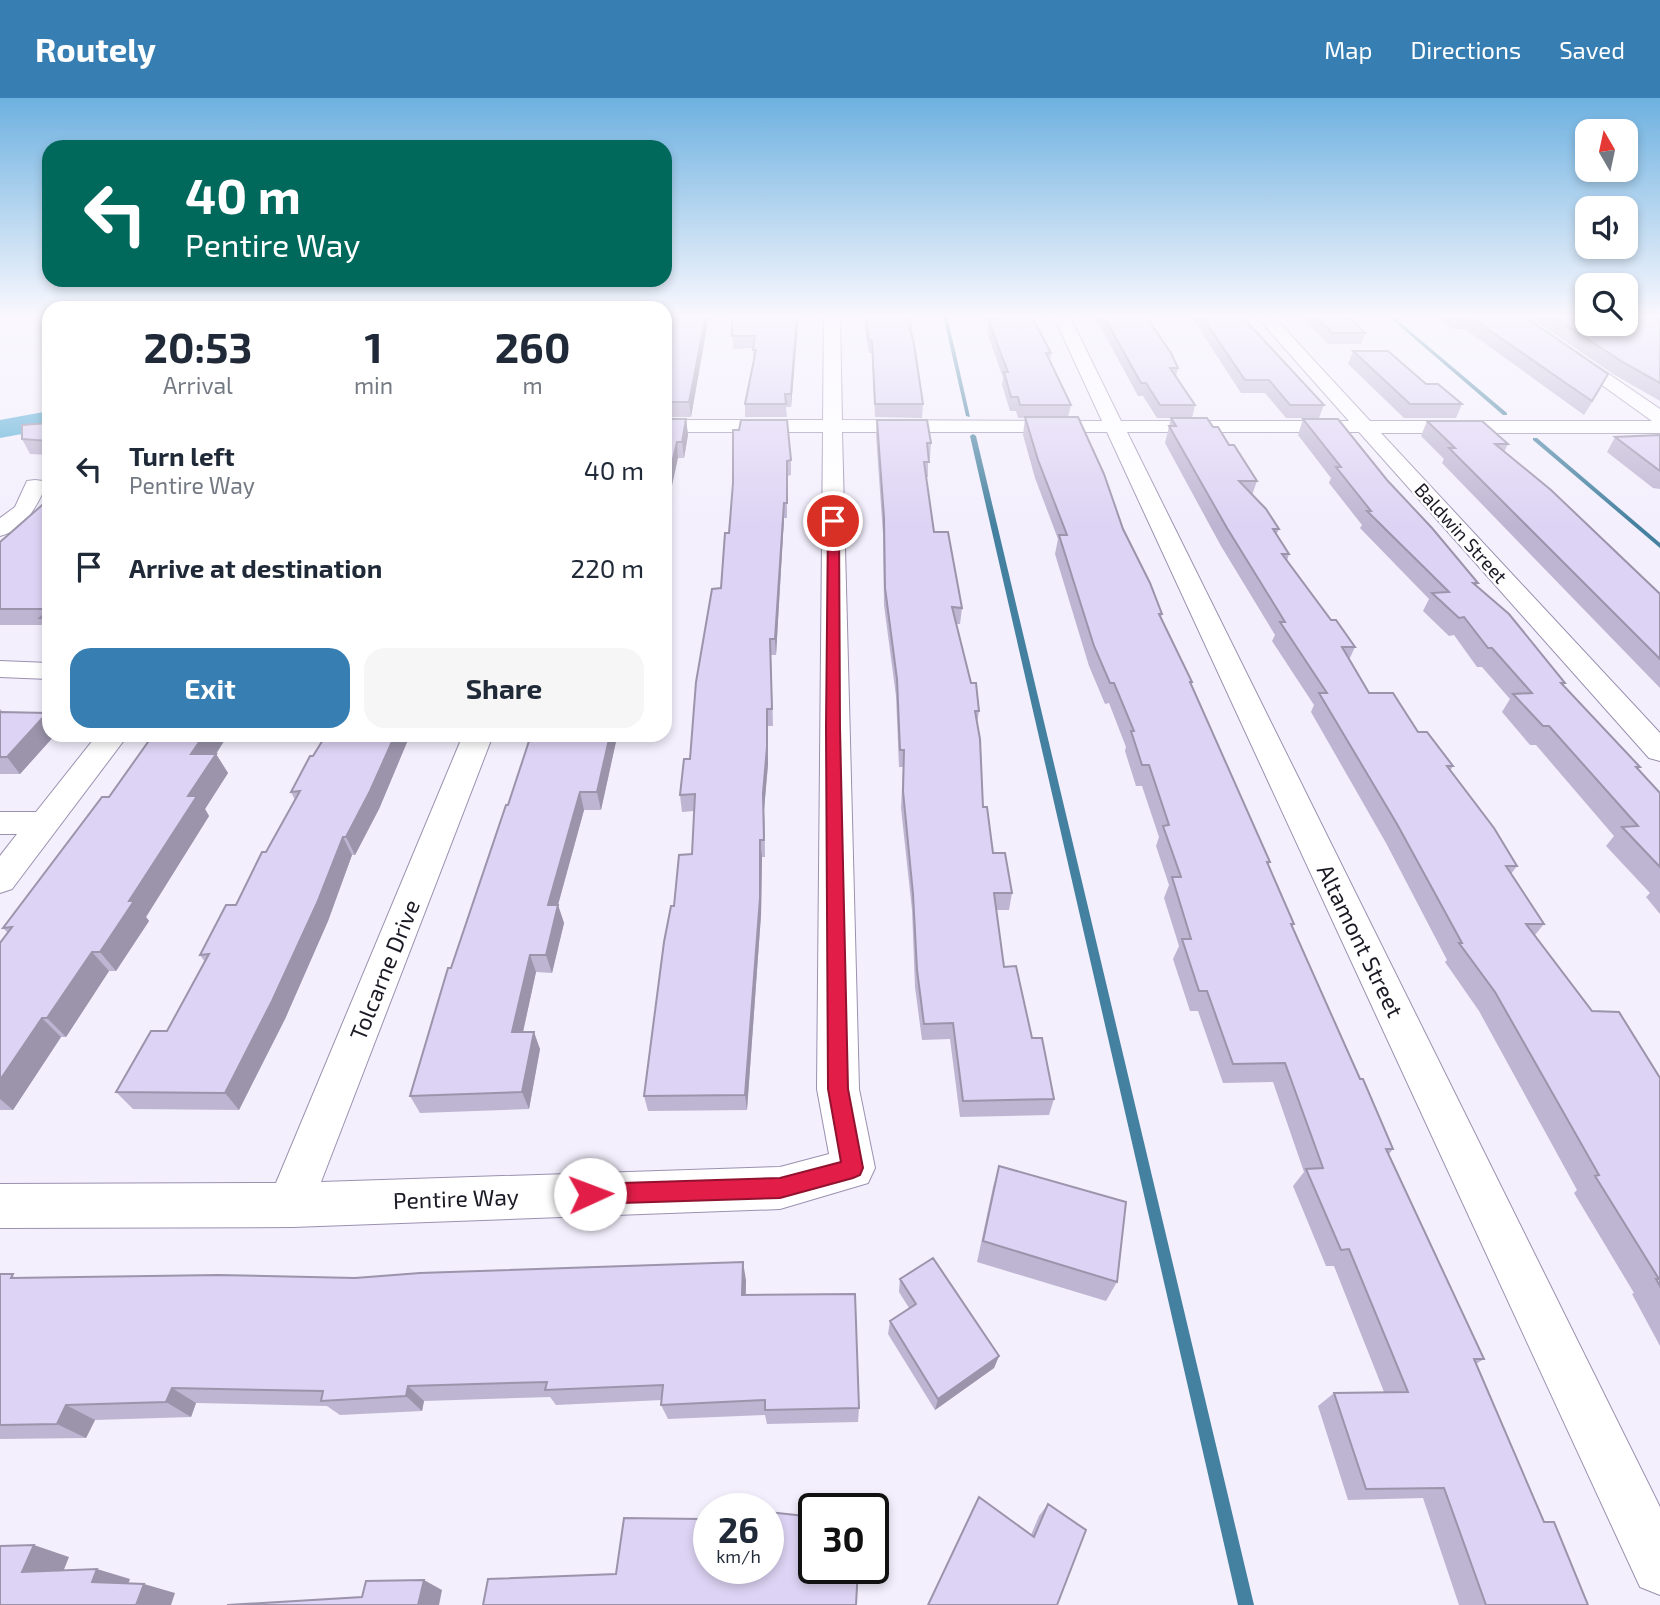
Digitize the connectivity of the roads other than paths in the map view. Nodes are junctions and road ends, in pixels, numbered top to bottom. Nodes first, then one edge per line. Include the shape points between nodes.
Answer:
1 (831, 385) edge
2 (1094, 385) edge
3 (1326, 385) edge
4 (1613, 385) edge
5 (1660, 418) edge
6 (672, 426) edge
7 (831, 426) junction
8 (1113, 426) junction
9 (1364, 427) junction
10 (1660, 427) edge
11 (35, 486) dead end
12 (0, 529) edge
13 (0, 669) edge
14 (42, 671) edge
15 (108, 742) edge
16 (475, 742) edge
17 (1660, 751) edge
18 (0, 823) edge
19 (45, 823) junction
20 (0, 880) edge
21 (290, 1204) junction
22 (0, 1206) edge
23 (1660, 1567) edge

1 - 7 street, Pentire Way
2 - 8 street, Altamont Street
3 - 9 street, Baldwin Street
4 - 5 street
6 - 7 street
7 - 8 street
7 - 21 street, Pentire Way via 838,1089 853,1168 780,1188
8 - 9 street
8 - 23 street, Altamont Street
9 - 10 street
9 - 17 street, Baldwin Street
11 - 12 street via 24,510
13 - 14 street
15 - 19 street
16 - 21 street, Tolcarne Drive
18 - 19 street
19 - 20 street
21 - 22 street, Pentire Way

